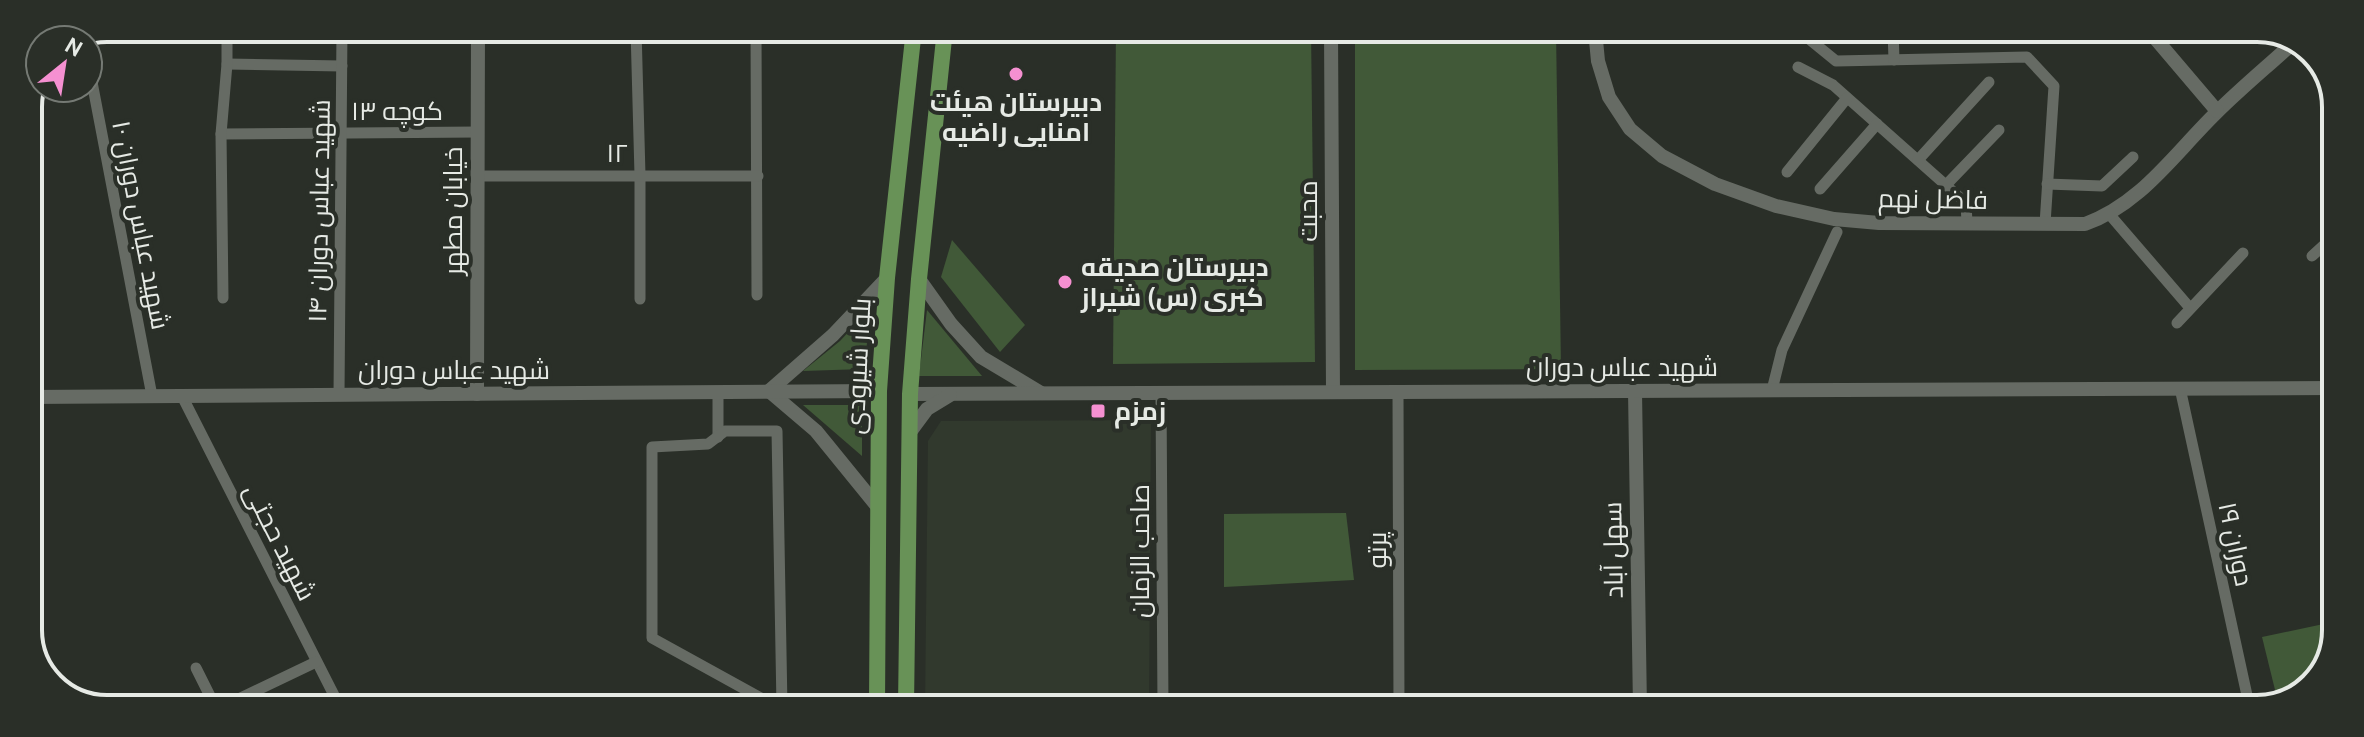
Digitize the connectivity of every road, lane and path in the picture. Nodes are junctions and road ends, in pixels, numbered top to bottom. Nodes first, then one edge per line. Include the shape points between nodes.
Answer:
1 (227, 42) edge
2 (342, 42) edge
3 (478, 42) edge
4 (636, 42) edge
5 (756, 42) edge
6 (913, 42) edge
7 (944, 42) edge
8 (1331, 42) edge
9 (1596, 42) edge
10 (1813, 42) edge
11 (1893, 42) edge
12 (2158, 42) edge
13 (2286, 49) edge
14 (1894, 60) junction
15 (227, 64) junction
16 (342, 66) junction
17 (1798, 67) dead end
18 (1989, 82) dead end
19 (1847, 98) junction
20 (96, 104) edge
21 (2217, 111) junction
22 (1877, 124) junction
23 (1999, 130) dead end
24 (478, 132) junction
25 (342, 133) junction
26 (221, 134) junction
27 (2133, 157) dead end
28 (1918, 160) junction
29 (1787, 172) dead end
30 (640, 175) junction
31 (477, 176) junction
32 (758, 176) junction
33 (2047, 184) junction
34 (1946, 185) junction
35 (1820, 189) dead end
36 (2110, 215) junction
37 (1967, 223) junction
38 (2045, 224) junction
39 (1837, 232) dead end
40 (2322, 247) edge
41 (2243, 253) dead end
42 (2312, 256) dead end
43 (887, 278) junction
44 (919, 279) junction
45 (757, 295) dead end
46 (223, 298) dead end
47 (640, 299) dead end
48 (2190, 308) junction
49 (2177, 323) dead end
50 (2180, 388) junction
51 (2322, 388) edge
52 (1772, 390) junction
53 (769, 391) junction
54 (879, 391) junction
55 (1635, 391) junction
56 (1333, 392) junction
57 (1398, 392) junction
58 (718, 393) junction
59 (1041, 393) junction
60 (1161, 393) junction
61 (477, 394) junction
62 (910, 394) junction
63 (952, 394) junction
64 (339, 395) junction
65 (152, 396) junction
66 (182, 396) junction
67 (42, 397) edge
68 (910, 432) junction
69 (718, 437) junction
70 (877, 506) junction
71 (316, 662) junction
72 (196, 668) dead end
73 (210, 695) edge
74 (247, 695) edge
75 (334, 695) edge
76 (757, 695) edge
77 (779, 695) edge
78 (877, 695) edge
79 (906, 695) edge
80 (1163, 695) edge
81 (1399, 695) edge
82 (1640, 695) edge
83 (2247, 695) edge

1 - 15 street
2 - 16 street, شهید عباس دوران ۱۴
3 - 24 main road, خیابان مطهر
4 - 30 street
5 - 32 street
6 - 43 main road, بلوار شیرودی
7 - 44 main road, بلوار شیرودی
8 - 56 main road, محبت
9 - 37 main road, فاضل نهم via 1609,97 1630,129 1662,156 1715,184 1834,219
10 - 14 street via 1836,61
11 - 14 street
12 - 21 main road
13 - 21 main road, فاضل نهم
14 - 33 street via 2027,57 2054,86
15 - 16 street
15 - 26 street
16 - 25 street, شهید عباس دوران ۱۴
17 - 19 street
18 - 28 street
19 - 22 street
19 - 29 street
20 - 65 street, شهید عباس دوران ۱۰
21 - 36 main road, فاضل نهم via 2135,197
22 - 28 street
22 - 35 street
23 - 34 street
24 - 25 street, کوچه ۱۳
24 - 31 main road, خیابان مطهر
25 - 26 street, کوچه ۱۳
25 - 64 street, شهید عباس دوران ۱۴
26 - 46 street
27 - 33 street via 2102,186
28 - 34 street
30 - 31 street, ۱۲
30 - 32 street, ۱۲
30 - 47 street
31 - 61 main road, خیابان مطهر
32 - 45 street
33 - 38 street
34 - 37 street via 1966,203
36 - 38 main road, فاضل نهم via 2085,224
36 - 48 street
37 - 38 main road, فاضل نهم
39 - 52 street via 1782,350
40 - 42 street
41 - 48 street
43 - 53 main road
43 - 54 main road, بلوار شیرودی
44 - 59 main road via 981,357
44 - 62 main road, بلوار شیرودی
48 - 49 street
50 - 51 main road, شهید عباس دوران
50 - 52 main road, شهید عباس دوران
50 - 83 street, دوران ۱۹
52 - 55 main road, شهید عباس دوران
53 - 54 main road, شهید عباس دوران
53 - 58 main road, شهید عباس دوران
53 - 70 main road via 816,431
54 - 70 main road, بلوار شیرودی
55 - 57 main road, شهید عباس دوران
55 - 82 main road, سهل آباد
56 - 57 main road, شهید عباس دوران
56 - 60 main road, شهید عباس دوران
57 - 81 street, پرتو
58 - 61 main road, شهید عباس دوران
58 - 69 street
59 - 60 main road, شهید عباس دوران
59 - 63 main road, شهید عباس دوران
60 - 80 street, صاحب الزمان
61 - 64 main road, شهید عباس دوران
62 - 63 main road, شهید عباس دوران
62 - 68 main road, بلوار شیرودی
63 - 68 main road via 927,409
64 - 66 main road, شهید عباس دوران
65 - 66 main road, شهید عباس دوران
65 - 67 main road, شهید عباس دوران
66 - 71 street, شهید حجتی
68 - 79 main road, بلوار شیرودی
69 - 76 street via 708,444 652,447 652,638
69 - 77 street via 725,431 777,431
70 - 78 main road, بلوار شیرودی
71 - 74 street
71 - 75 street, شهید حجتی
72 - 73 street

